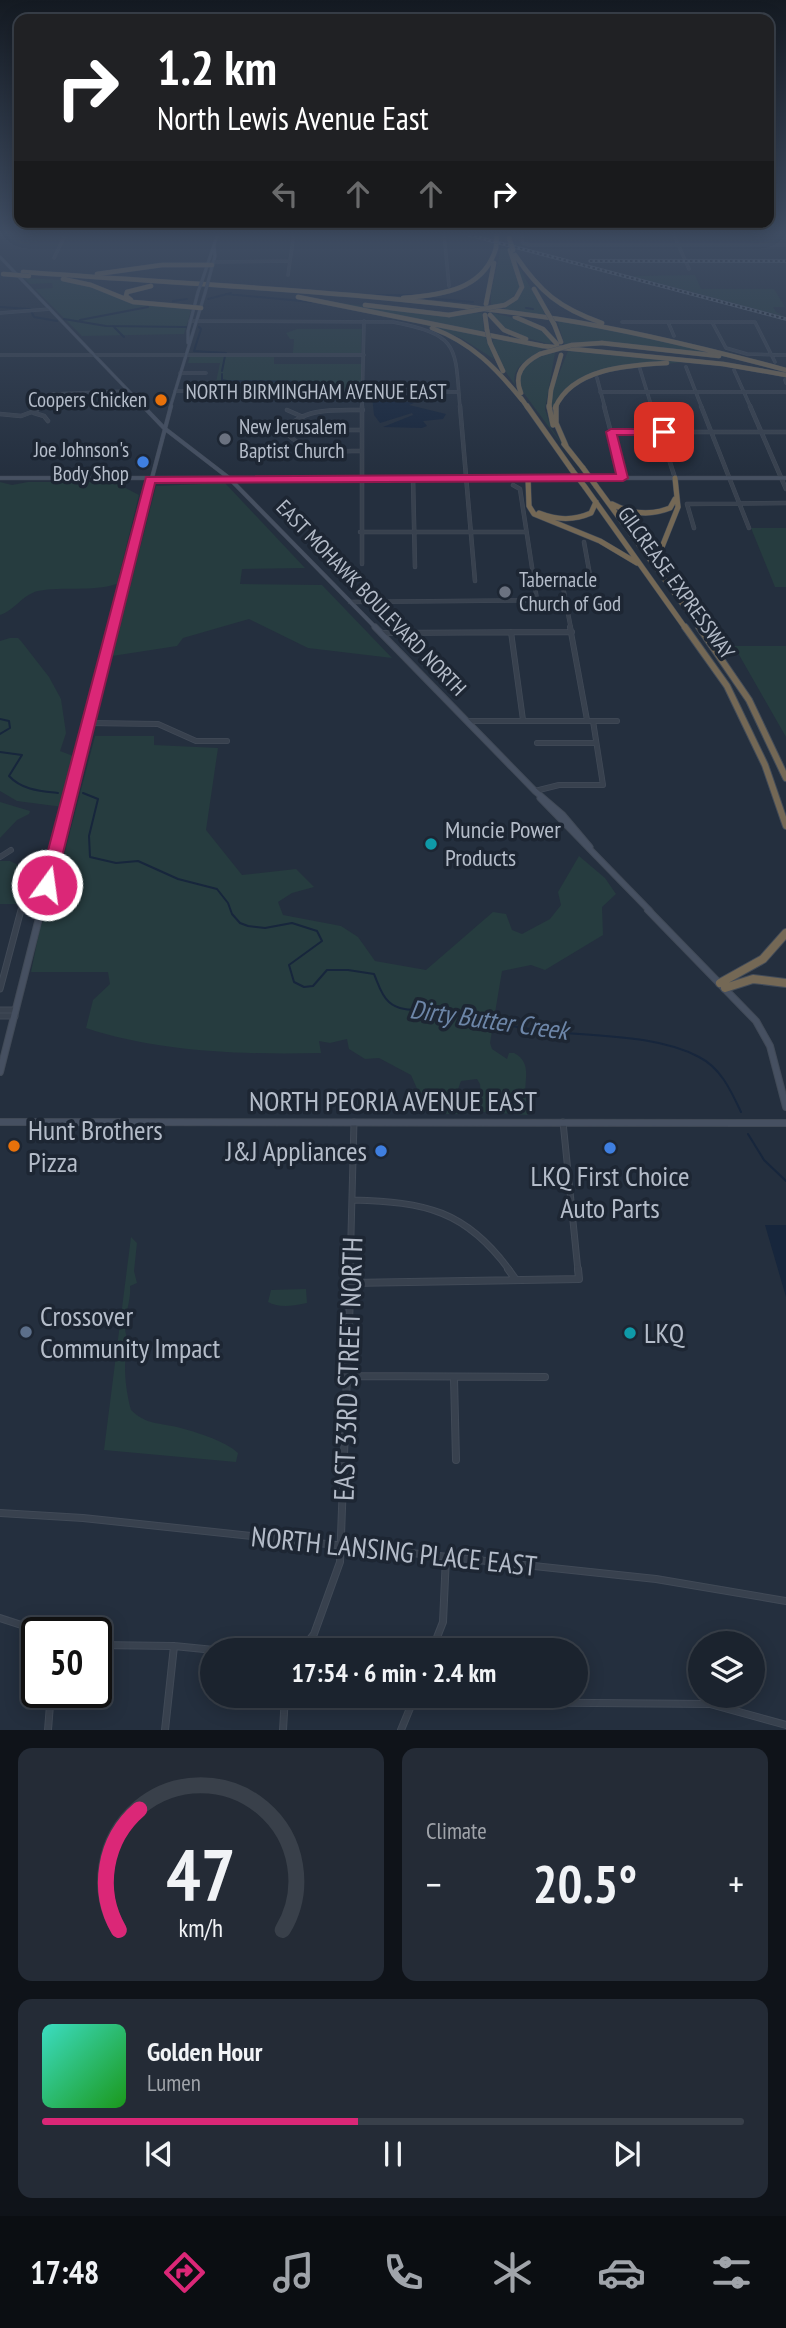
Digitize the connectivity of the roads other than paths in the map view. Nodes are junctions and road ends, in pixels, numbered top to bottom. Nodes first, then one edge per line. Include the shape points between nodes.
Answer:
1 (55, 314) edge
2 (192, 314) edge
3 (199, 314) edge
4 (384, 314) edge
5 (385, 314) edge
6 (427, 314) edge
7 (463, 314) edge
8 (485, 314) edge
9 (489, 314) edge
10 (498, 314) edge
11 (515, 314) edge
12 (548, 314) edge
13 (579, 314) edge
14 (190, 321) junction
15 (197, 321) junction
16 (364, 321) junction
17 (622, 322) dead end
18 (668, 322) junction
19 (712, 322) junction
20 (674, 336) dead end
21 (558, 341) junction
22 (188, 343) junction
23 (684, 344) junction
24 (93, 354) junction
25 (185, 354) junction
26 (0, 355) edge
27 (364, 355) junction
28 (772, 355) junction
29 (786, 355) edge
30 (633, 356) junction
31 (775, 362) dead end
32 (723, 364) junction
33 (686, 367) dead end
34 (640, 369) dead end
35 (734, 370) dead end
36 (180, 373) junction
37 (206, 373) dead end
38 (786, 376) edge
39 (597, 378) dead end
40 (128, 391) junction
41 (174, 391) junction
42 (600, 391) junction
43 (648, 391) junction
44 (695, 391) junction
45 (363, 392) junction
46 (457, 392) junction
47 (743, 392) junction
48 (786, 392) edge
49 (522, 400) junction
50 (527, 408) junction
51 (287, 410) dead end
52 (363, 410) junction
53 (33, 412) junction
54 (0, 414) edge
55 (304, 417) junction
56 (48, 421) dead end
57 (164, 428) junction
58 (327, 430) dead end
59 (362, 430) junction
60 (611, 432) junction
61 (660, 432) junction
62 (710, 432) junction
63 (760, 432) junction
64 (786, 432) edge
65 (175, 436) junction
66 (162, 437) junction
67 (301, 443) junction
68 (566, 446) junction
69 (362, 451) junction
70 (282, 452) dead end
71 (0, 478) edge
72 (150, 478) junction
73 (229, 478) junction
74 (361, 478) junction
75 (413, 478) junction
76 (465, 478) junction
77 (528, 478) junction
78 (623, 478) junction
79 (675, 478) junction
80 (728, 478) junction
81 (783, 478) edge
82 (513, 485) dead end
83 (786, 489) edge
84 (607, 501) junction
85 (596, 502) junction
86 (739, 503) junction
87 (786, 503) edge
88 (694, 528) dead end
89 (749, 528) dead end
90 (360, 532) junction
91 (414, 532) junction
92 (469, 532) junction
93 (526, 532) junction
94 (584, 542) dead end
95 (362, 564) dead end
96 (415, 567) dead end
97 (643, 568) junction
98 (475, 581) dead end
99 (666, 581) junction
100 (537, 600) junction
101 (566, 600) junction
102 (351, 602) junction
103 (511, 632) junction
104 (572, 632) junction
105 (381, 633) junction
106 (523, 720) junction
107 (590, 720) junction
108 (467, 721) junction
109 (617, 721) dead end
110 (88, 723) junction
111 (227, 741) dead end
112 (537, 743) dead end
113 (595, 743) junction
114 (786, 778) edge
115 (536, 791) junction
116 (786, 826) edge
117 (11, 850) dead end
118 (0, 857) edge
119 (21, 909) dead end
120 (786, 933) edge
121 (786, 983) edge
122 (723, 986) junction
123 (0, 989) edge
124 (0, 1013) edge
125 (16, 1013) junction
126 (0, 1072) edge
127 (786, 1107) edge
128 (0, 1122) edge
129 (354, 1122) junction
130 (563, 1122) junction
131 (786, 1123) edge
132 (353, 1200) junction
133 (516, 1281) junction
134 (351, 1283) junction
135 (348, 1376) junction
136 (545, 1377) dead end
137 (454, 1378) junction
138 (456, 1460) dead end
139 (0, 1513) edge
140 (341, 1546) junction
141 (446, 1557) junction
142 (786, 1601) edge
143 (0, 1618) edge
144 (21, 1625) edge
145 (311, 1638) edge
146 (437, 1638) edge
147 (112, 1645) edge
148 (174, 1646) junction
149 (200, 1649) edge
150 (588, 1703) edge
151 (50, 1708) edge
152 (284, 1708) edge
153 (410, 1708) edge
154 (786, 1726) edge
155 (48, 1730) edge
156 (165, 1730) edge
157 (283, 1730) edge
158 (401, 1730) edge

1 - 24 main road, EAST MOHAWK BOULEVARD NORTH
2 - 14 main road
3 - 15 main road
4 - 49 highway via 434,328 473,346
5 - 30 highway via 532,344
6 - 7 highway, bridge
8 - 49 highway, GILCREASE EXPRESSWAY, bridge via 490,343
9 - 30 highway, bridge via 504,330 530,341
10 - 21 highway via 529,321
11 - 23 highway
12 - 21 highway, bridge
13 - 23 highway
14 - 15 street
14 - 22 main road
15 - 16 street
15 - 22 main road
16 - 27 street
16 - 46 street via 407,324 439,335 455,351
17 - 18 street
18 - 19 street
18 - 20 street
19 - 28 street via 724,347
19 - 28 street via 755,322
21 - 68 highway, GILCREASE EXPRESSWAY, bridge via 560,357 548,406
22 - 25 main road
23 - 38 highway
24 - 25 street
24 - 26 street
24 - 40 main road, EAST MOHAWK BOULEVARD NORTH
25 - 27 street
25 - 36 main road
27 - 45 street
28 - 29 street
28 - 31 street
30 - 32 highway
32 - 38 highway
32 - 68 highway via 635,365 579,382 562,395 555,409
33 - 44 street
34 - 43 street
35 - 47 street
36 - 37 street
36 - 41 main road
38 - 50 highway, bridge via 716,356 602,343 572,345 524,364 516,376
39 - 42 street
40 - 53 street via 52,394 41,398
40 - 57 main road, EAST MOHAWK BOULEVARD NORTH
41 - 45 street, NORTH BIRMINGHAM AVENUE EAST
41 - 57 main road
42 - 43 street
42 - 60 street
43 - 44 street
43 - 61 street
44 - 47 street
44 - 62 street
45 - 46 street, NORTH BIRMINGHAM AVENUE EAST
45 - 52 street
46 - 76 street
47 - 48 street
47 - 63 street
49 - 50 highway, GILCREASE EXPRESSWAY
50 - 85 highway, GILCREASE EXPRESSWAY, bridge
51 - 55 street
52 - 55 street via 326,410
52 - 59 street
53 - 54 street
53 - 56 street
55 - 67 street via 285,429 288,437
57 - 65 main road, EAST MOHAWK BOULEVARD NORTH
57 - 66 main road
58 - 59 street
59 - 69 street
60 - 61 street
60 - 78 street
61 - 62 street
61 - 79 street
62 - 63 street
62 - 80 street
63 - 64 street
63 - 81 street
65 - 66 main road
65 - 73 main road, EAST MOHAWK BOULEVARD NORTH
66 - 72 main road
67 - 69 street via 324,451
67 - 70 street
68 - 84 highway, GILCREASE EXPRESSWAY, bridge
69 - 74 street
71 - 72 main road
72 - 73 main road
72 - 110 main road
73 - 74 main road
73 - 102 main road, EAST MOHAWK BOULEVARD NORTH
74 - 75 main road
74 - 90 street
75 - 76 main road
75 - 91 street
76 - 77 main road
76 - 92 street
77 - 78 main road
77 - 85 highway via 533,507 547,516 582,517 591,513
77 - 97 highway via 529,506 534,514 607,544
78 - 79 main road
79 - 80 main road
79 - 84 highway via 674,504 662,512 630,512
79 - 99 highway via 678,507 660,552
80 - 81 main road
80 - 86 street
81 - 83 street
82 - 93 street via 520,489
84 - 99 highway, GILCREASE EXPRESSWAY
85 - 97 highway, GILCREASE EXPRESSWAY
86 - 87 street
86 - 88 street via 687,504
86 - 89 street
90 - 91 street
90 - 95 street
91 - 92 street
91 - 96 street
92 - 93 street
92 - 98 street
93 - 100 street
94 - 101 street via 591,581 564,585
97 - 116 highway, GILCREASE EXPRESSWAY via 727,686 765,765
99 - 114 highway, GILCREASE EXPRESSWAY via 749,700
100 - 101 street
100 - 102 street
101 - 104 street
102 - 105 main road, EAST MOHAWK BOULEVARD NORTH
103 - 104 street
103 - 105 street
103 - 106 street
104 - 107 street
105 - 108 main road, EAST MOHAWK BOULEVARD NORTH
106 - 107 street
106 - 108 street
107 - 109 street
107 - 113 street
108 - 115 main road, EAST MOHAWK BOULEVARD NORTH
110 - 111 street via 158,724 196,741
110 - 125 main road
112 - 113 street
113 - 115 street via 603,785 559,785
115 - 122 main road, EAST MOHAWK BOULEVARD NORTH
117 - 118 street
119 - 123 street
120 - 122 highway via 763,959
121 - 122 highway via 752,979
122 - 127 main road, EAST MOHAWK BOULEVARD NORTH via 765,1035
124 - 125 street
125 - 126 main road
128 - 129 main road, NORTH PEORIA AVENUE EAST
129 - 130 main road, NORTH PEORIA AVENUE EAST
129 - 132 street, EAST 33RD STREET NORTH
130 - 131 main road, NORTH PEORIA AVENUE EAST
130 - 133 street via 579,1279
132 - 133 street via 400,1200 446,1212 486,1240
132 - 134 street, EAST 33RD STREET NORTH
133 - 134 street
134 - 135 street, EAST 33RD STREET NORTH
135 - 137 street
135 - 140 street, EAST 33RD STREET NORTH
136 - 137 street
137 - 138 street
139 - 140 street, NORTH LANSING PLACE EAST
140 - 141 street, NORTH LANSING PLACE EAST
140 - 145 street, EAST 33RD STREET NORTH via 340,1562
141 - 142 street, NORTH LANSING PLACE EAST via 656,1579
141 - 146 street via 443,1622
143 - 144 street
147 - 148 street
148 - 149 street
148 - 156 street
150 - 154 street via 710,1704
151 - 155 street
152 - 157 street
153 - 158 street

